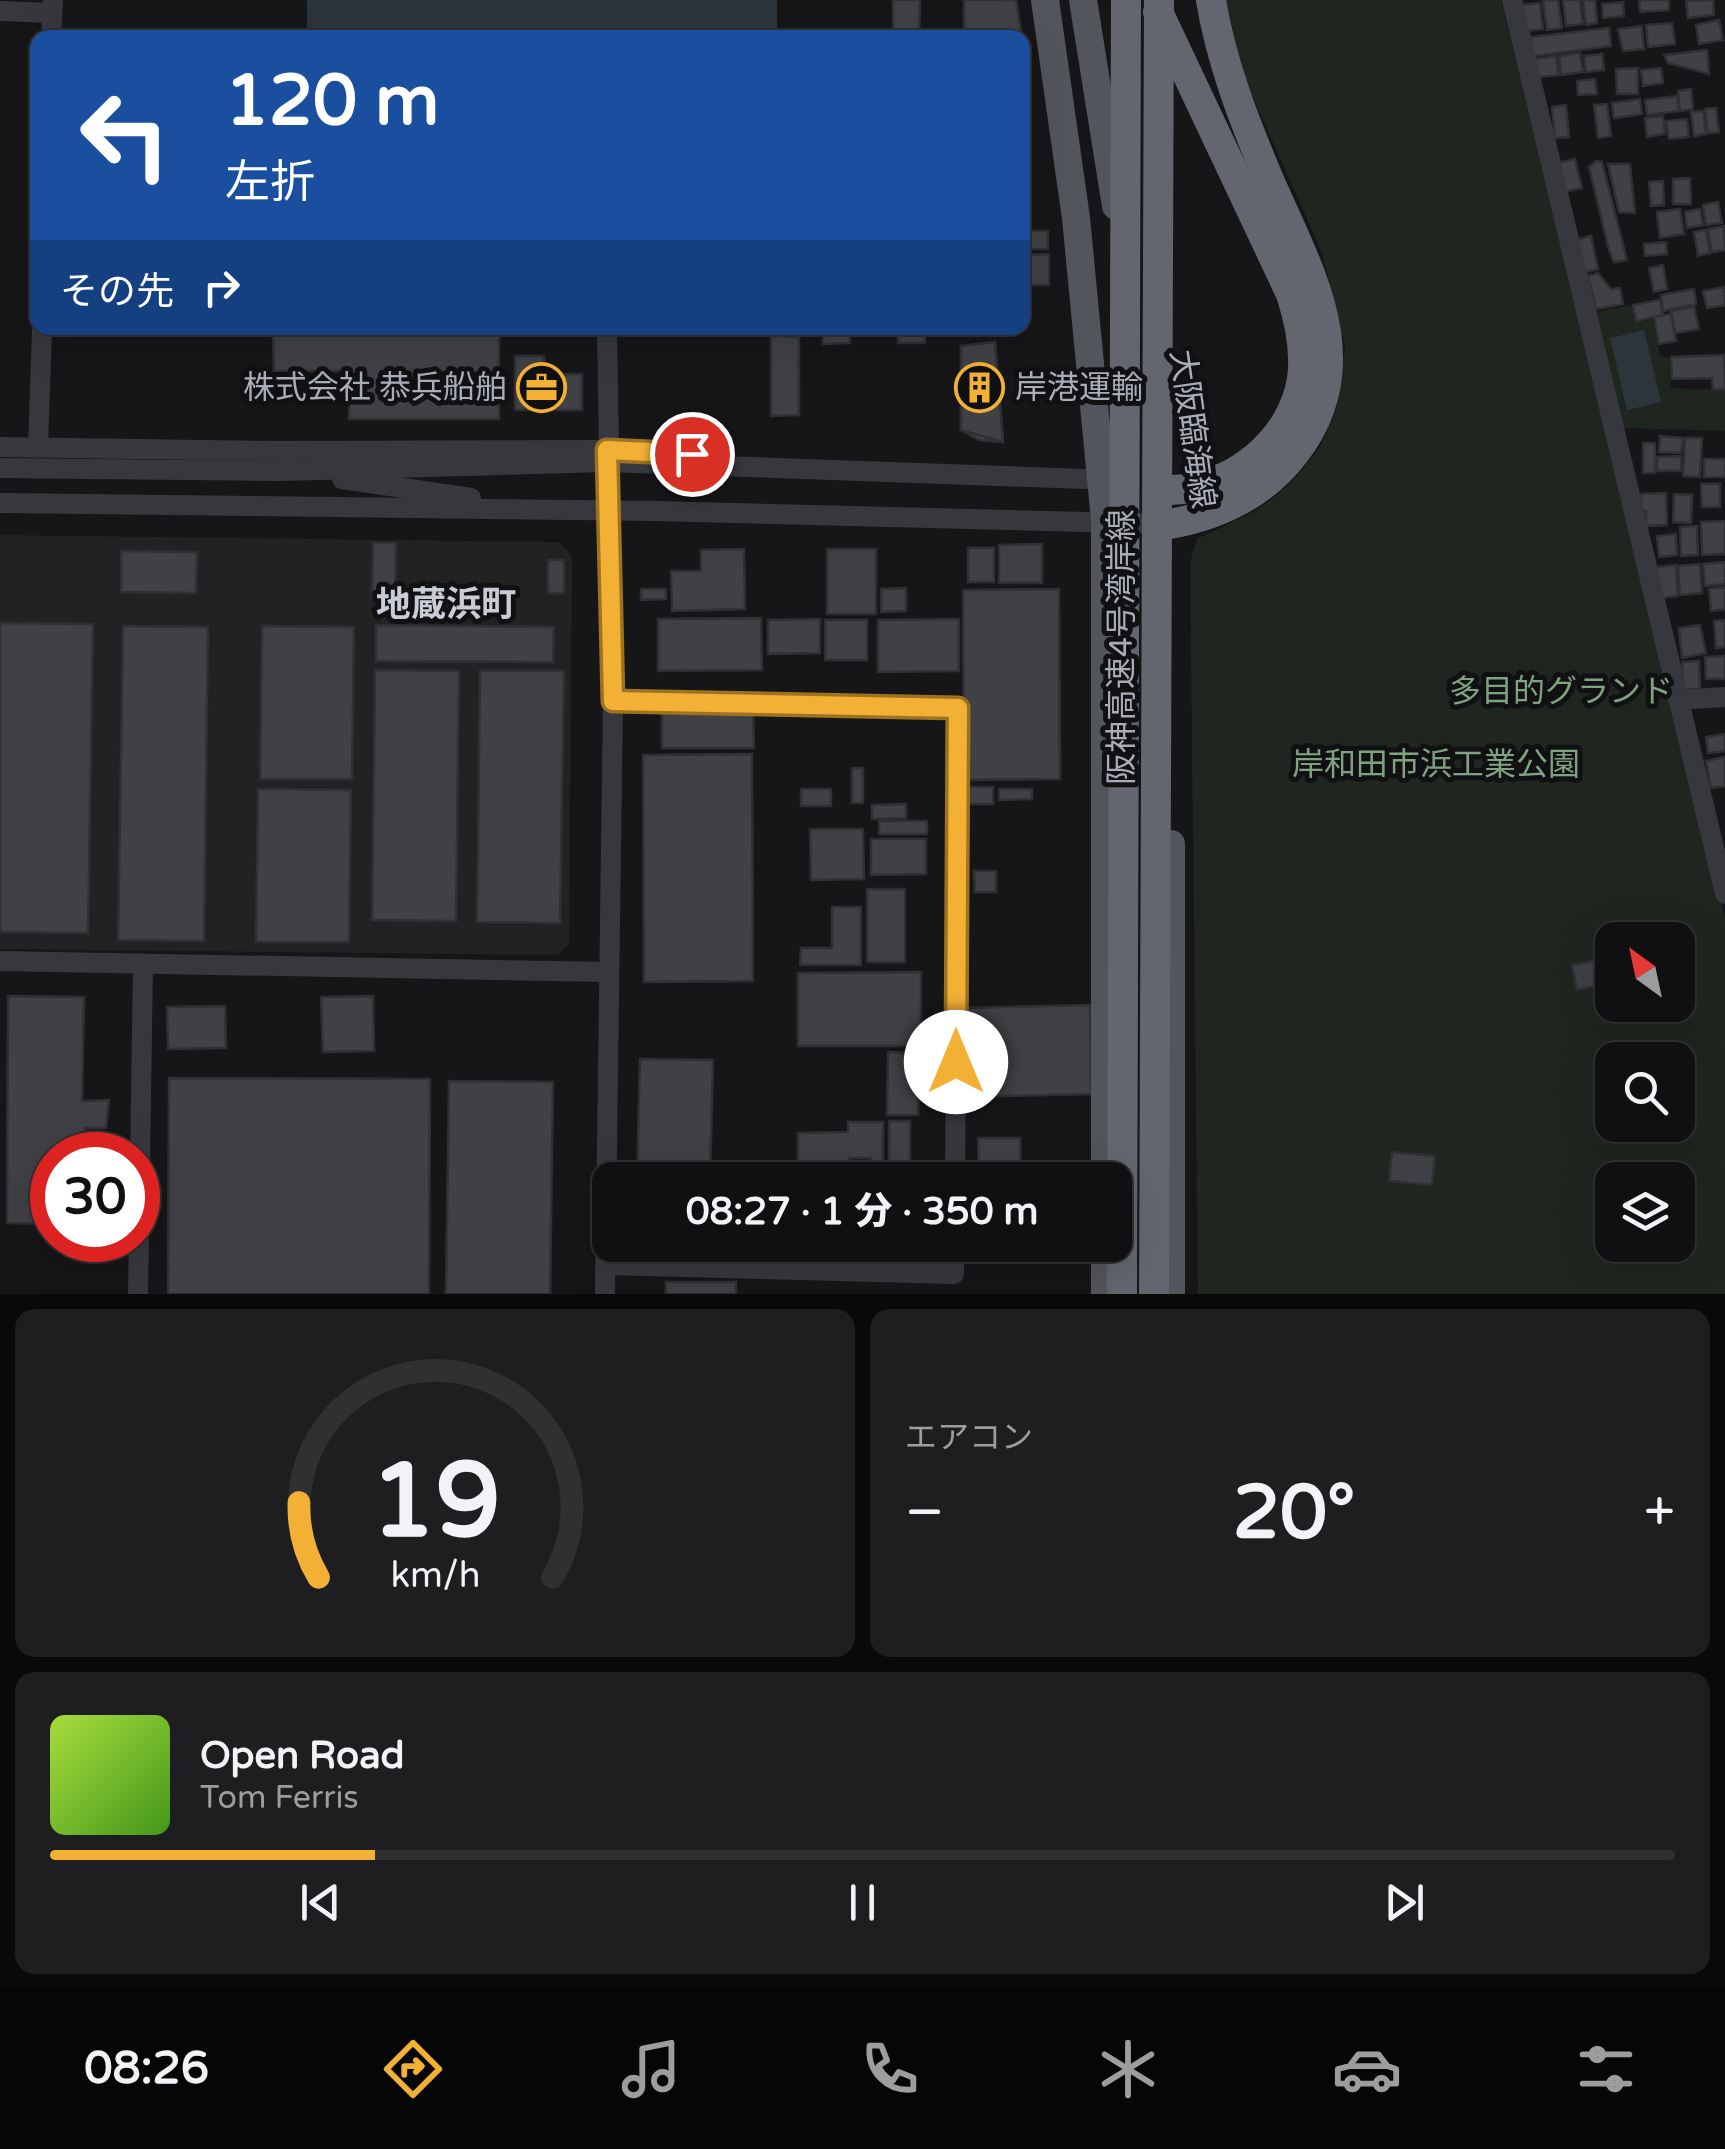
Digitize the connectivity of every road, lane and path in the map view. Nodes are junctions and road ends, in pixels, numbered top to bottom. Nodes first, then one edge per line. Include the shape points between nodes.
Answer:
1 (1045, 0) edge
2 (1083, 0) edge
3 (1126, 0) edge
4 (1156, 0) edge
5 (1211, 0) edge
6 (1512, 0) edge
7 (52, 6) edge
8 (0, 11) edge
9 (42, 335) edge
10 (607, 335) edge
11 (0, 446) edge
12 (38, 448) junction
13 (607, 456) junction
14 (0, 468) edge
15 (283, 471) junction
16 (1099, 477) junction
17 (1169, 490) junction
18 (0, 503) edge
19 (553, 510) junction
20 (608, 510) junction
21 (1106, 520) junction
22 (1170, 524) junction
23 (1725, 698) edge
24 (1678, 700) junction
25 (613, 701) junction
26 (1725, 894) edge
27 (0, 961) edge
28 (142, 965) junction
29 (608, 972) junction
30 (955, 1162) edge
31 (1105, 1162) edge
32 (954, 1262) edge
33 (1105, 1262) edge
34 (606, 1265) junction
35 (138, 1294) edge
36 (605, 1294) edge
37 (1105, 1294) edge
38 (1122, 1294) edge
39 (1154, 1294) edge
40 (1171, 1294) edge

1 - 16 main road via 1076,218
2 - 17 main road, 大阪臨海線
3 - 38 highway, 阪神高速4号湾岸線, bridge
4 - 17 highway via 1292,294 1304,351 1294,406 1260,454 1212,484
4 - 39 highway, 阪神高速4号湾岸線, bridge
5 - 22 highway via 1242,113 1321,300 1328,371 1321,406 1283,468 1224,510
6 - 24 street
7 - 8 street
9 - 12 street
10 - 13 street
11 - 12 street
12 - 13 street
13 - 15 street
13 - 16 street via 692,454 770,468
13 - 20 street
14 - 15 street
15 - 19 street
16 - 17 street
16 - 21 main road
17 - 22 main road, 大阪臨海線
18 - 19 street
19 - 20 street
20 - 21 street
20 - 25 street
21 - 22 street
21 - 31 main road
22 - 40 main road, 大阪臨海線
23 - 24 street
24 - 26 street
25 - 29 street
25 - 30 street via 958,708
27 - 28 street
28 - 29 street
28 - 35 street
29 - 34 street
32 - 34 street via 954,1274
33 - 37 main road
34 - 36 street

